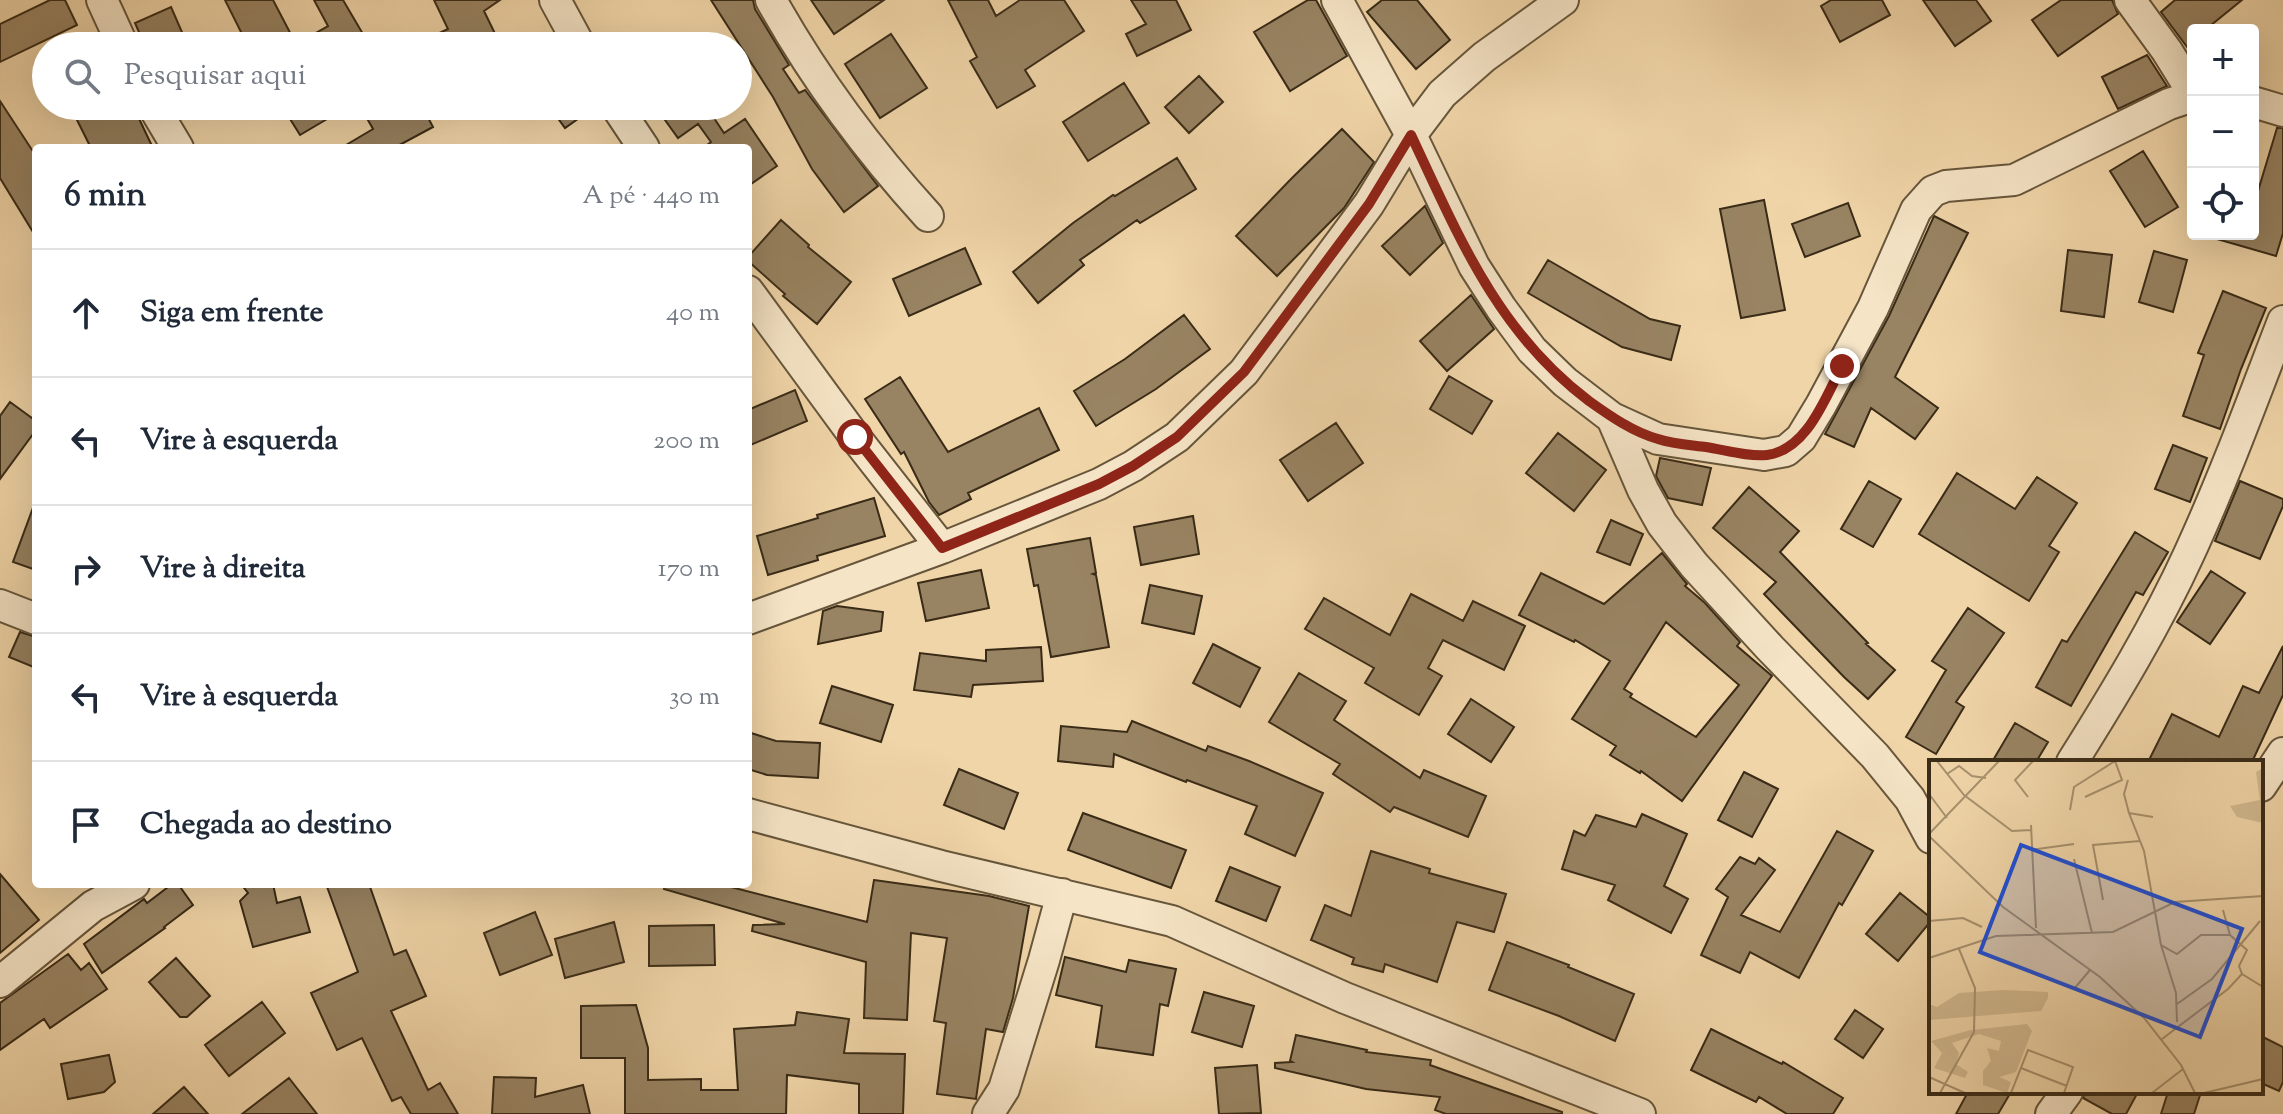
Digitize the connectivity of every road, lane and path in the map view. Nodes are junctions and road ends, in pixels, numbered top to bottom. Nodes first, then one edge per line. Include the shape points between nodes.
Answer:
1 (555, 0) edge
2 (771, 0) edge
3 (1337, 0) edge
4 (1563, 0) edge
5 (2130, 0) edge
6 (110, 4) edge
7 (119, 32) edge
8 (572, 32) edge
9 (2187, 85) edge
10 (2190, 96) edge
11 (2259, 104) edge
12 (2283, 111) edge
13 (161, 120) edge
14 (625, 120) edge
15 (1411, 135) junction
16 (176, 144) edge
17 (641, 144) edge
18 (928, 216) dead end
19 (752, 296) edge
20 (2283, 321) edge
21 (1612, 418) junction
22 (942, 548) junction
23 (0, 605) edge
24 (32, 617) edge
25 (752, 618) edge
26 (2283, 753) edge
27 (2073, 760) edge
28 (2263, 783) edge
29 (752, 815) edge
30 (1929, 834) edge
31 (127, 888) edge
32 (1062, 894) junction
33 (0, 982) edge
34 (2066, 1094) edge
35 (988, 1114) edge
36 (1640, 1114) edge
37 (2051, 1114) edge

1 - 8 street
2 - 18 street via 823,86
3 - 15 street
4 - 15 street via 1442,94
5 - 9 street
6 - 7 street
10 - 21 street via 2014,180 1933,191 1916,210 1873,308 1821,405 1801,438 1786,451 1764,455 1658,439
11 - 12 street
13 - 16 street
14 - 17 street
15 - 21 street via 1474,266 1501,308 1532,350
15 - 22 street via 1369,204 1244,372 1177,437 1099,484
19 - 22 street
20 - 27 street via 2189,555
21 - 30 street via 1643,490 1670,534 1875,756 1910,799
22 - 25 street
23 - 24 street
26 - 28 street
29 - 32 street
31 - 33 street via 93,906
32 - 35 street via 1004,1089
32 - 36 street via 1172,921 1345,998
34 - 37 street

